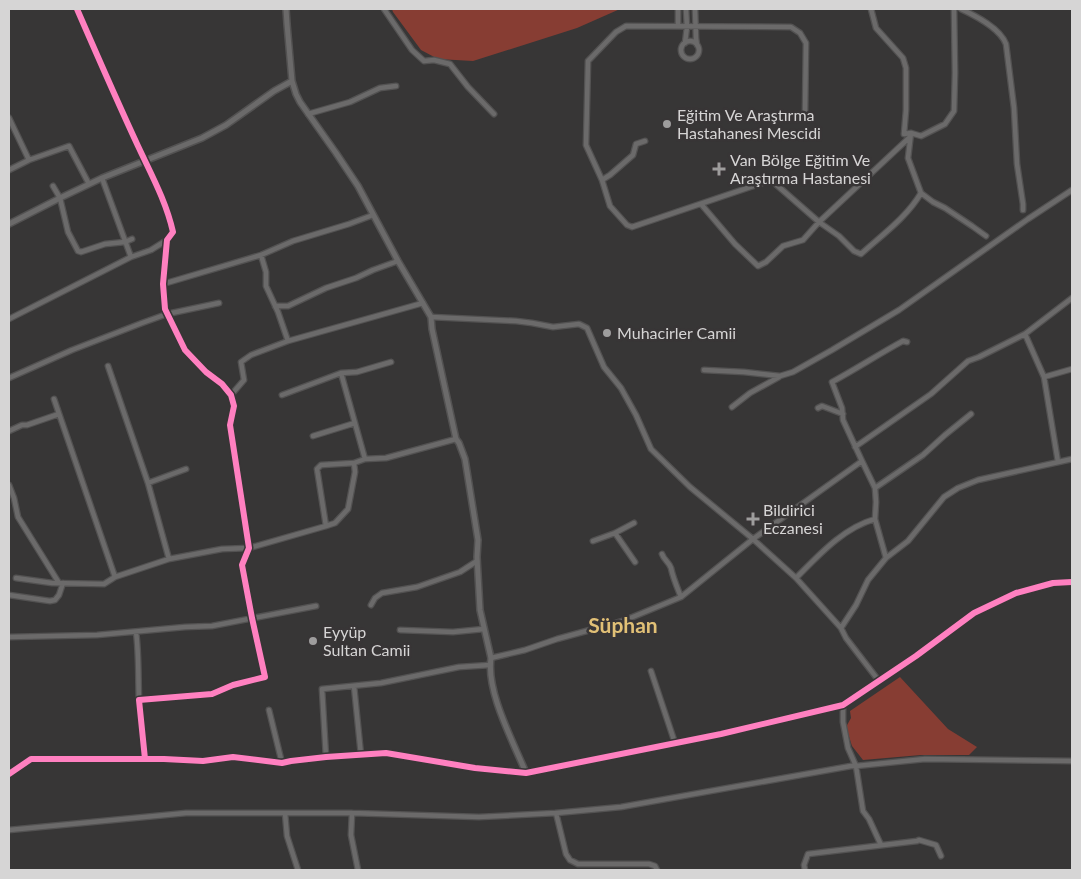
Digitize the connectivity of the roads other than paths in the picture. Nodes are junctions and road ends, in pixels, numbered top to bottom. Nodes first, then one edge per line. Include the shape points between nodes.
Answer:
1 (77, 9) edge
2 (286, 9) edge
3 (384, 9) edge
4 (678, 9) edge
5 (686, 9) edge
6 (695, 9) edge
7 (871, 9) edge
8 (954, 9) edge
9 (960, 9) edge
10 (678, 26) junction
11 (695, 26) junction
12 (687, 27) junction
13 (685, 43) junction
14 (697, 45) junction
15 (292, 82) junction
16 (396, 86) dead end
17 (308, 114) junction
18 (494, 114) dead end
19 (805, 114) dead end
20 (9, 118) edge
21 (911, 135) junction
22 (645, 142) dead end
23 (29, 160) junction
24 (145, 162) junction
25 (9, 170) edge
26 (102, 178) junction
27 (602, 180) junction
28 (89, 184) junction
29 (53, 186) dead end
30 (1072, 190) edge
31 (921, 193) junction
32 (60, 198) junction
33 (701, 204) junction
34 (1023, 210) dead end
35 (373, 215) junction
36 (819, 222) junction
37 (9, 224) edge
38 (986, 236) dead end
39 (132, 239) dead end
40 (167, 240) junction
41 (125, 242) junction
42 (262, 255) junction
43 (131, 257) junction
44 (398, 261) junction
45 (163, 284) junction
46 (1072, 298) edge
47 (219, 303) dead end
48 (423, 303) junction
49 (275, 306) junction
50 (167, 314) junction
51 (431, 317) junction
52 (9, 319) edge
53 (1025, 334) junction
54 (288, 341) junction
55 (907, 342) dead end
56 (391, 362) dead end
57 (108, 366) dead end
58 (1072, 369) edge
59 (704, 370) dead end
60 (342, 374) junction
61 (780, 376) junction
62 (1044, 377) junction
63 (9, 378) edge
64 (231, 395) junction
65 (282, 395) dead end
66 (54, 399) dead end
67 (732, 407) dead end
68 (818, 408) dead end
69 (59, 414) junction
70 (843, 414) junction
71 (971, 414) dead end
72 (355, 423) junction
73 (9, 432) edge
74 (313, 436) dead end
75 (456, 439) junction
76 (855, 447) junction
77 (1072, 459) edge
78 (365, 460) junction
79 (862, 461) junction
80 (1058, 462) junction
81 (354, 463) junction
82 (186, 469) dead end
83 (148, 483) junction
84 (9, 484) edge
85 (875, 488) junction
86 (875, 519) junction
87 (634, 523) dead end
88 (326, 526) junction
89 (615, 533) junction
90 (753, 539) junction
91 (593, 541) dead end
92 (249, 548) junction
93 (662, 554) dead end
94 (886, 558) junction
95 (169, 559) junction
96 (477, 561) junction
97 (636, 562) dead end
98 (115, 577) junction
99 (16, 578) dead end
100 (796, 578) junction
101 (1072, 582) edge
102 (61, 583) junction
103 (9, 595) edge
104 (681, 597) junction
105 (371, 605) dead end
106 (316, 606) dead end
107 (252, 618) junction
108 (841, 628) junction
109 (484, 629) junction
110 (400, 630) dead end
111 (136, 632) junction
112 (9, 637) edge
113 (491, 658) junction
114 (490, 665) junction
115 (651, 671) dead end
116 (879, 681) junction
117 (354, 686) junction
118 (139, 700) junction
119 (843, 705) junction
120 (269, 710) dead end
121 (675, 743) junction
122 (361, 755) junction
123 (326, 757) junction
124 (145, 759) junction
125 (1072, 760) edge
126 (282, 763) junction
127 (856, 766) junction
128 (526, 773) junction
129 (9, 774) edge
130 (285, 813) junction
131 (352, 813) junction
132 (556, 813) junction
133 (9, 830) edge
134 (881, 845) junction
135 (940, 856) dead end
136 (298, 870) edge
137 (358, 870) edge
138 (657, 870) edge
139 (805, 870) edge

1 - 24 street
2 - 15 street
3 - 18 street via 412,50 424,61 450,64
4 - 10 street
5 - 12 street
6 - 11 street
7 - 21 street via 876,28 903,58 906,68 904,134
8 - 21 street via 954,111 945,124 920,136
9 - 34 street via 978,17 1004,37
10 - 12 street
10 - 27 street via 622,28 588,61 586,145
11 - 12 street
11 - 14 street
11 - 19 street via 784,26 798,31 806,43
12 - 13 street
13 - 14 street via 690,41
13 - 14 street via 682,54 689,59 697,56
15 - 17 street
15 - 24 street via 226,125
16 - 17 street via 380,88 350,102
17 - 35 street via 358,186
20 - 23 street
21 - 31 street via 908,158
21 - 36 street
22 - 27 street via 636,144 633,155
23 - 25 street
23 - 28 street via 69,146
24 - 26 street
24 - 40 street via 170,218 173,232
26 - 28 street
26 - 41 street
27 - 33 street via 610,206 632,227
28 - 32 street
29 - 32 street
30 - 61 street via 899,310 793,372
31 - 36 street via 904,215 861,254
31 - 38 street
32 - 37 street
32 - 41 street via 78,252
33 - 36 street via 771,180
33 - 36 street via 758,266 783,246 803,240
35 - 42 street
35 - 44 street
39 - 41 street
40 - 43 street
40 - 45 street
41 - 43 street
42 - 45 street
42 - 49 street via 266,286
43 - 52 street
44 - 48 street
44 - 49 street via 288,306
45 - 50 street
46 - 53 street
47 - 50 street
48 - 51 street
48 - 54 street
49 - 54 street
50 - 63 street
50 - 64 street via 185,350
51 - 75 street
51 - 90 street via 516,321 553,327 579,324 587,328 604,367 621,388 651,449 690,487
53 - 62 street
53 - 76 street via 968,361 931,394
54 - 64 street via 251,355 242,362 244,380
55 - 70 street via 903,341 832,382
56 - 60 street
57 - 83 street
58 - 62 street
59 - 61 street
60 - 65 street
60 - 72 street
61 - 67 street
62 - 80 street
64 - 92 street via 234,406 230,425
66 - 69 street
68 - 70 street via 822,406
69 - 73 street
69 - 98 street
70 - 76 street
71 - 85 street via 923,455
72 - 74 street
72 - 78 street
75 - 78 street via 386,458
75 - 96 street via 465,459 478,540
76 - 79 street
77 - 80 street
78 - 81 street
79 - 85 street
79 - 90 street
80 - 94 street via 978,480 958,488 944,497 908,541
81 - 88 street via 348,509 335,523
81 - 88 street via 321,465 317,469
82 - 83 street
83 - 95 street
84 - 102 street via 18,517
85 - 86 street
86 - 94 street
86 - 100 street via 864,522 824,549
87 - 89 street
88 - 92 street
89 - 91 street
89 - 97 street
90 - 100 street
90 - 104 street
92 - 95 street via 222,549
92 - 107 street via 242,565
93 - 104 street via 671,567
94 - 108 street via 868,580
95 - 98 street
96 - 105 street via 460,572 417,587 382,593
96 - 109 street
98 - 102 street via 104,584
99 - 102 street
100 - 108 street
101 - 116 street via 1053,583 1016,593 974,613
102 - 103 street via 55,600
104 - 113 street via 623,621
106 - 107 street
107 - 111 street via 212,626
107 - 118 street via 265,677 212,694
108 - 116 street
109 - 110 street via 453,632
109 - 113 street
111 - 112 street
111 - 118 street
113 - 114 street
114 - 117 street via 459,667
114 - 128 street via 493,689
115 - 121 street
116 - 119 street
117 - 122 street
117 - 123 street via 322,689
118 - 124 street
119 - 121 street
119 - 127 street via 848,748
120 - 126 street
121 - 128 street
122 - 123 street
122 - 128 street via 386,753
123 - 126 street
124 - 126 street via 203,761 233,757
124 - 129 street via 31,759
125 - 127 street via 925,759
127 - 132 street via 621,807
127 - 134 street via 863,811
130 - 131 street
130 - 133 street via 186,814
130 - 136 street via 287,836
131 - 132 street via 479,817
131 - 137 street via 351,835
132 - 138 street via 570,860 578,864 649,864 656,866
134 - 135 street via 919,840 936,845
134 - 139 street via 808,854

